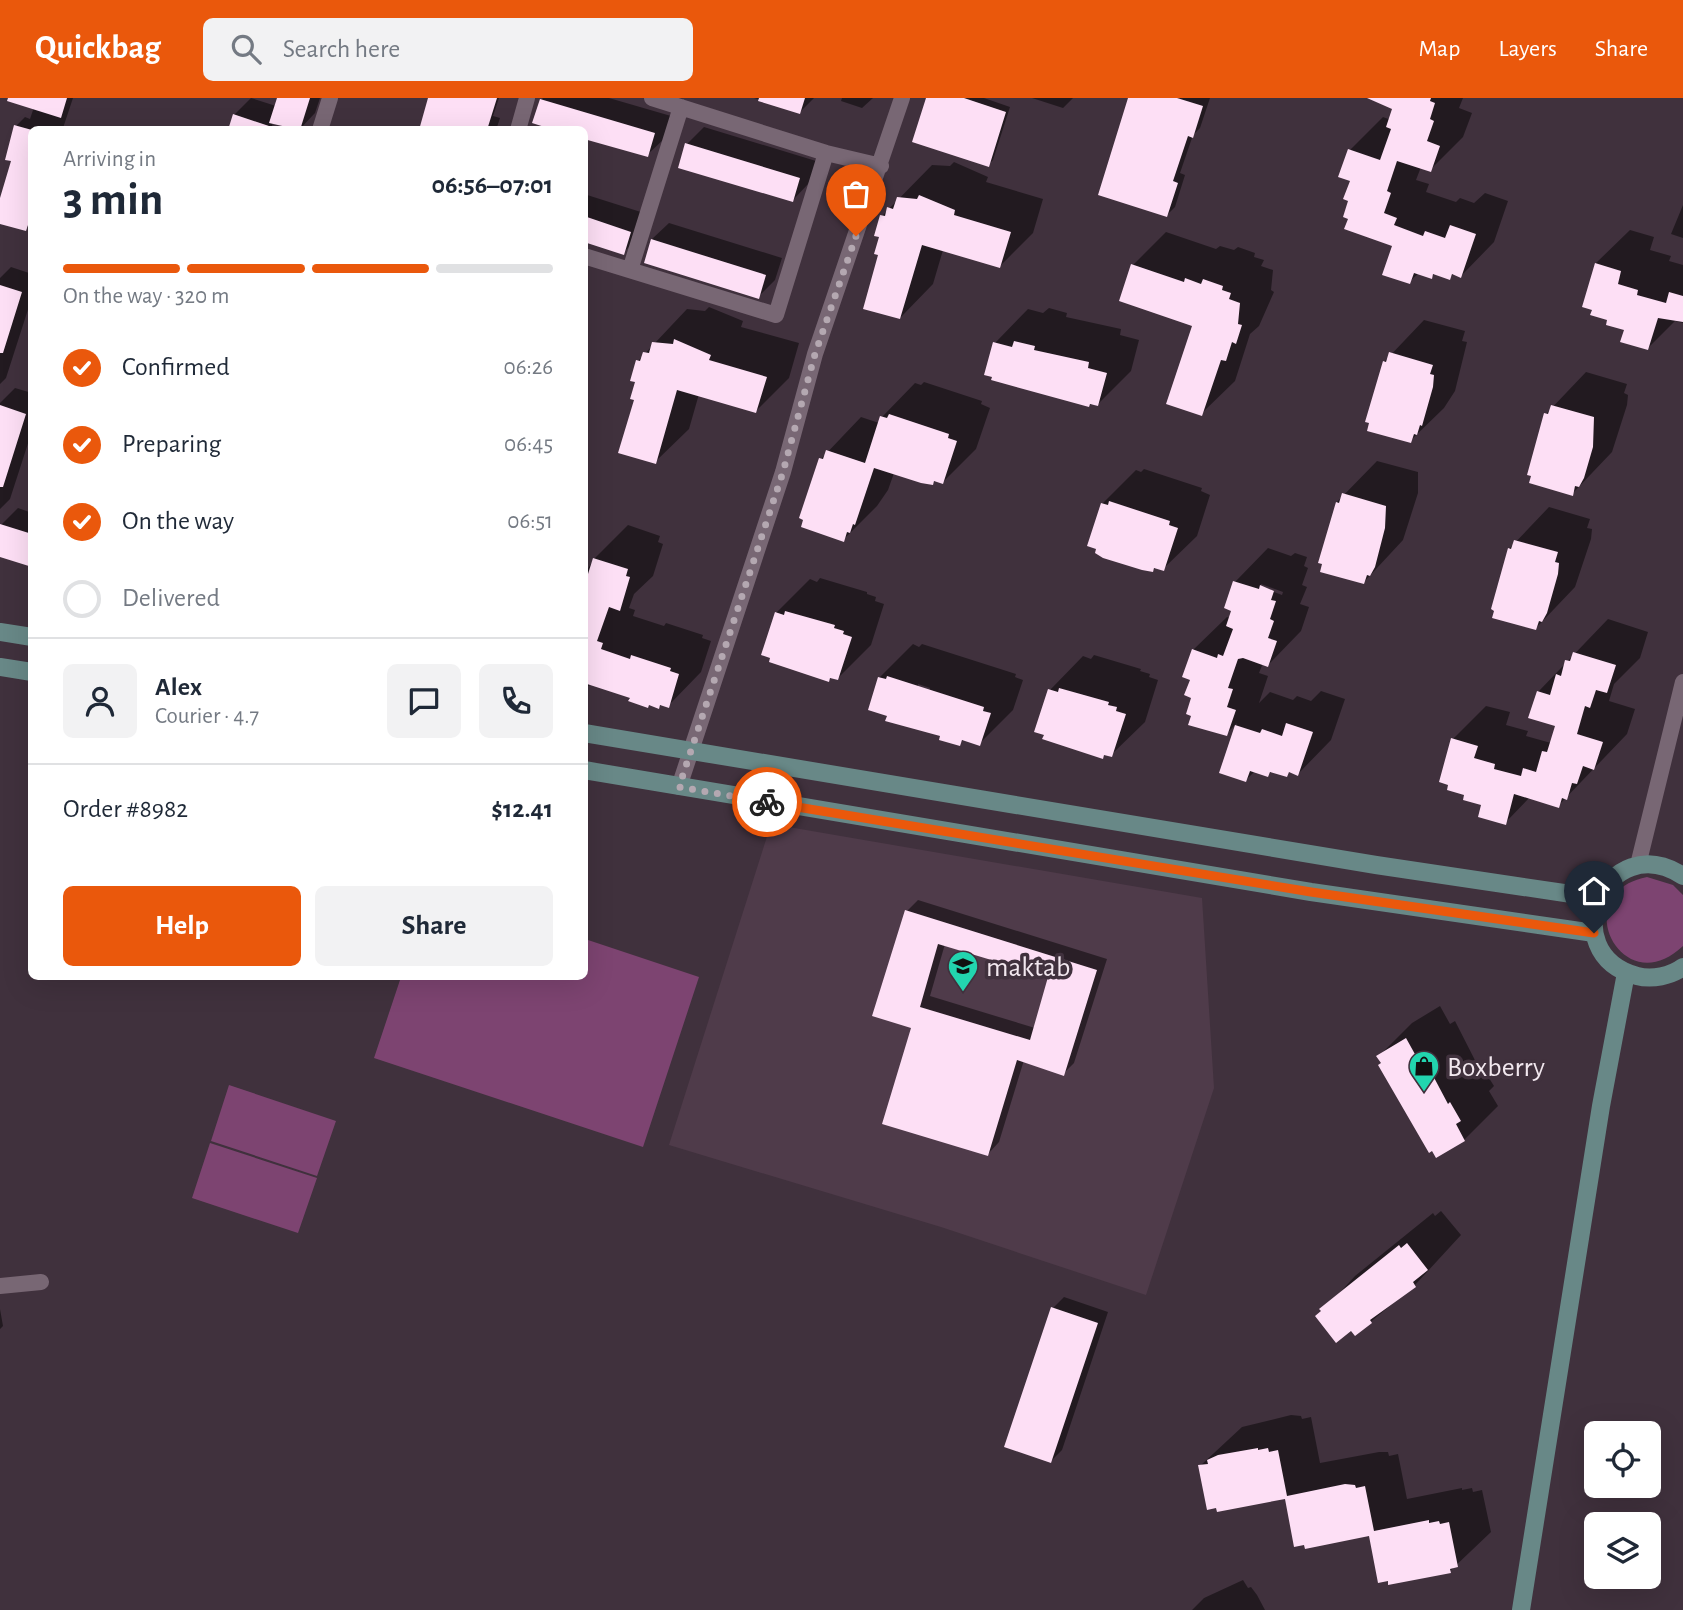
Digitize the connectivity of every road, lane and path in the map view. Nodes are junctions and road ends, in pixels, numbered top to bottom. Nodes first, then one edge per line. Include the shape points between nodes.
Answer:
1 (330, 98) edge
2 (527, 98) edge
3 (902, 98) edge
4 (657, 99) edge
5 (681, 107) junction
6 (321, 126) edge
7 (519, 126) edge
8 (826, 153) junction
9 (881, 166) junction
10 (588, 257) edge
11 (631, 270) junction
12 (0, 632) edge
13 (28, 636) edge
14 (0, 667) edge
15 (28, 670) edge
16 (1683, 682) edge
17 (588, 734) edge
18 (690, 752) junction
19 (588, 771) edge
20 (679, 787) junction
21 (1638, 865) junction
22 (1683, 876) edge
23 (1598, 898) junction
24 (1594, 933) junction
25 (1683, 967) edge
26 (1626, 973) junction
27 (41, 1282) dead end
28 (0, 1286) edge
29 (1521, 1610) edge

1 - 6 street
2 - 7 street
3 - 9 street
4 - 5 street
5 - 8 street
5 - 11 street
8 - 9 street
8 - 11 street via 776,315
9 - 18 street via 815,354 783,472
10 - 11 street
12 - 13 street
14 - 15 street
16 - 21 street
17 - 18 street
18 - 20 street
18 - 23 street
19 - 20 street
20 - 24 street via 1311,892
21 - 22 street via 1656,864
21 - 23 street via 1614,877
23 - 24 street
24 - 26 street via 1600,950
25 - 26 street via 1661,977
26 - 29 street
27 - 28 street

